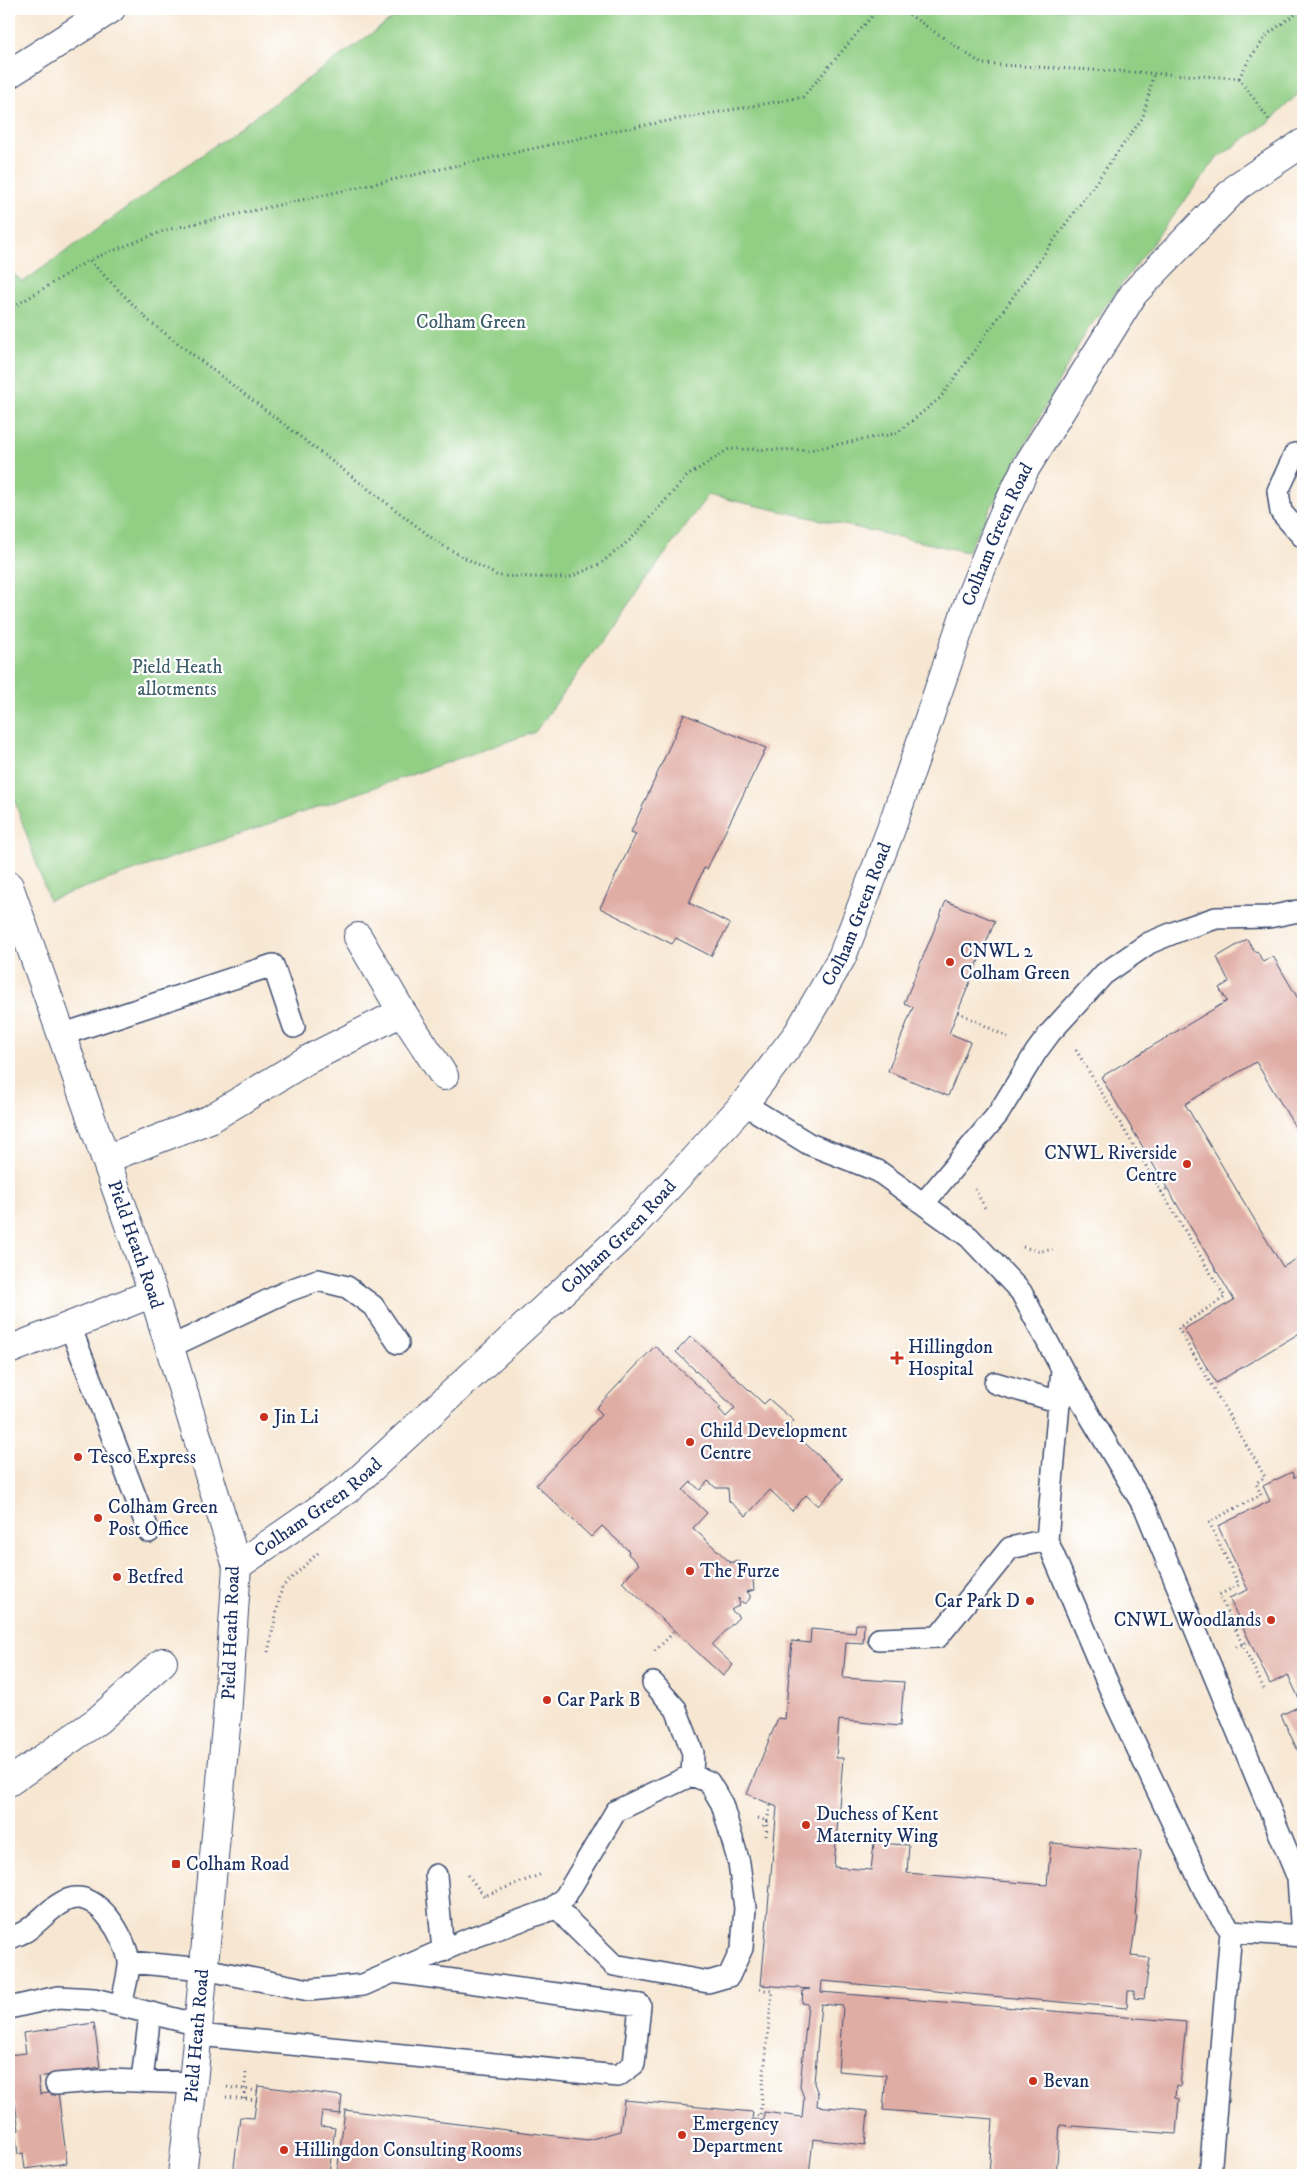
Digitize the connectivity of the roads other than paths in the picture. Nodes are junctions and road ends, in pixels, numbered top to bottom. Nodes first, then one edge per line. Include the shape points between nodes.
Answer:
1 (111, 9) edge
2 (9, 74) edge
3 (1303, 143) edge
4 (1295, 454) dead end
5 (1303, 536) edge
6 (9, 886) edge
7 (1303, 910) edge
8 (358, 937) dead end
9 (402, 1012) junction
10 (294, 1027) dead end
11 (62, 1035) junction
12 (444, 1076) dead end
13 (744, 1104) junction
14 (106, 1159) junction
15 (924, 1203) junction
16 (153, 1293) junction
17 (70, 1326) junction
18 (398, 1343) dead end
19 (170, 1347) junction
20 (9, 1350) edge
21 (1062, 1369) junction
22 (996, 1383) dead end
23 (1060, 1402) junction
24 (149, 1532) dead end
25 (1047, 1540) junction
26 (237, 1566) junction
27 (879, 1639) dead end
28 (163, 1662) dead end
29 (653, 1683) dead end
30 (692, 1776) junction
31 (9, 1782) edge
32 (436, 1875) dead end
33 (556, 1905) junction
34 (1231, 1931) junction
35 (1303, 1936) edge
36 (9, 1939) edge
37 (443, 1951) junction
38 (129, 1962) junction
39 (204, 1969) junction
40 (393, 1972) junction
41 (121, 2006) junction
42 (9, 2008) edge
43 (150, 2014) junction
44 (198, 2030) junction
45 (142, 2080) junction
46 (193, 2083) junction
47 (56, 2084) dead end
48 (182, 2175) edge
49 (1210, 2175) edge

1 - 2 street
3 - 13 street, Colham Green Road via 1238,186 1134,293 1026,469 1003,515 971,595 891,829 842,957 798,1033
4 - 5 lane via 1278,491 1281,512
6 - 11 street, Pield Heath Road
7 - 15 lane via 1269,917 1216,918 1149,943 1104,974 1036,1052 998,1114
8 - 9 street
9 - 12 street
9 - 14 street via 307,1060 210,1119
10 - 11 lane via 273,965
11 - 14 street, Pield Heath Road
13 - 15 lane via 809,1144 878,1170
13 - 26 street, Colham Green Road via 630,1229 350,1487
14 - 16 street, Pield Heath Road
15 - 21 lane via 969,1237 1021,1292
16 - 17 street
16 - 19 street, Pield Heath Road
17 - 20 street
17 - 24 lane
18 - 19 lane via 373,1306 347,1287 318,1280
19 - 26 street, Pield Heath Road
21 - 23 lane
21 - 35 lane via 1146,1510 1298,1878
22 - 23 lane
23 - 25 lane
25 - 27 lane via 1010,1548 938,1637
25 - 34 lane via 1116,1703 1210,1902
26 - 39 street, Pield Heath Road
28 - 31 street via 97,1721
29 - 30 lane via 676,1710 693,1753
30 - 33 lane via 616,1811 565,1898
30 - 33 lane via 709,1782 722,1804 739,1863 745,1908 742,1948 730,1976 708,1982 614,1965
32 - 37 lane
33 - 37 lane
34 - 35 lane
34 - 49 lane
36 - 38 lane via 25,1932 64,1902 72,1899 90,1902 106,1914 121,1935
37 - 40 lane
38 - 39 lane
38 - 41 lane
39 - 40 lane via 309,1990 363,1985
39 - 44 street, Pield Heath Road
40 - 44 lane via 640,2005 634,2064 618,2076
41 - 42 lane via 94,1999 58,1997
41 - 43 lane
43 - 44 lane
43 - 45 lane
44 - 46 street, Pield Heath Road
45 - 46 lane
45 - 47 lane
46 - 48 street, Pield Heath Road

